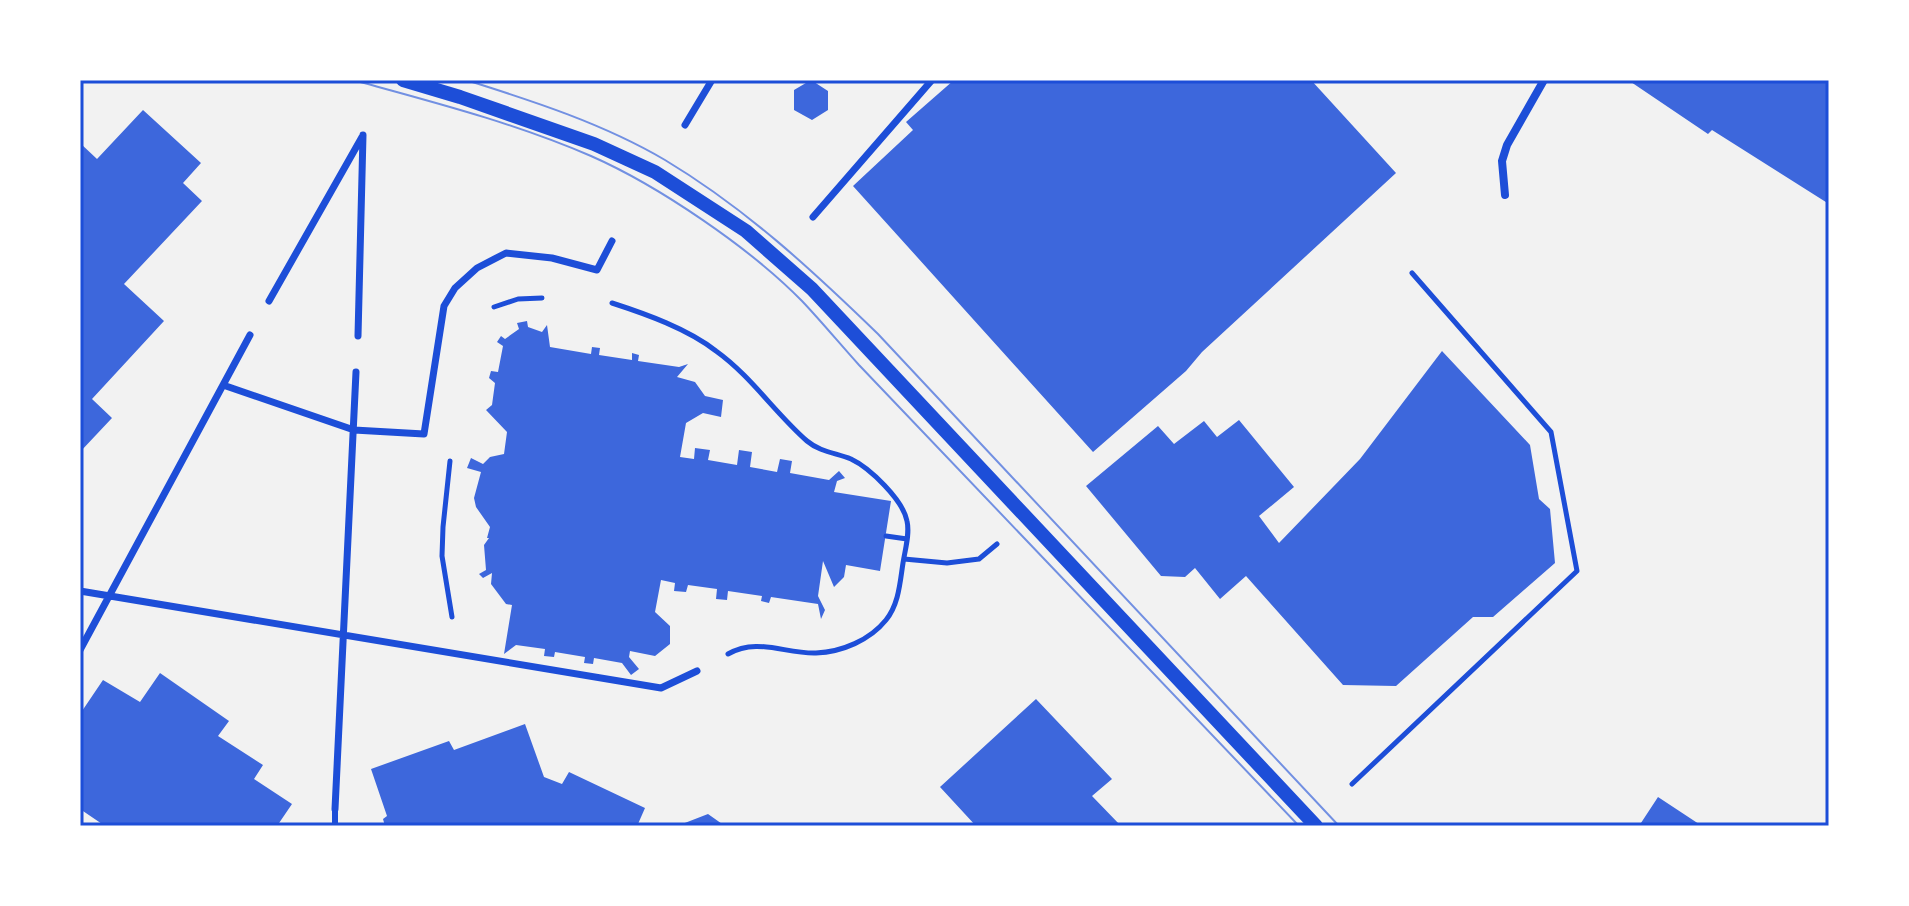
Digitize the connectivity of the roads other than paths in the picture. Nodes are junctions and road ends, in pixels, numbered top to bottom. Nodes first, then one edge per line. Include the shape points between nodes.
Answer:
1 (403, 80) edge
2 (712, 80) edge
3 (932, 80) edge
4 (1544, 80) edge
5 (685, 125) dead end
6 (1505, 195) dead end
7 (813, 217) dead end
8 (612, 241) dead end
9 (269, 301) dead end
10 (250, 335) dead end
11 (358, 336) dead end
12 (356, 372) dead end
13 (223, 385) junction
14 (354, 430) junction
15 (80, 591) edge
16 (108, 596) junction
17 (346, 635) junction
18 (80, 650) edge
19 (697, 671) road end
20 (335, 809) joint
21 (335, 826) edge
22 (1316, 826) edge

1 - 22 street via 594,144 655,172 746,231 812,289
2 - 5 street
3 - 7 street
4 - 6 street via 1507,145 1502,161
8 - 14 street via 597,270 506,253 477,268 444,306 424,434
9 - 11 street via 363,135
10 - 13 street
12 - 14 street
13 - 14 street
13 - 16 street
14 - 17 street
15 - 16 street
16 - 17 street
16 - 18 street
17 - 19 street via 661,688
17 - 20 street
20 - 21 lane

